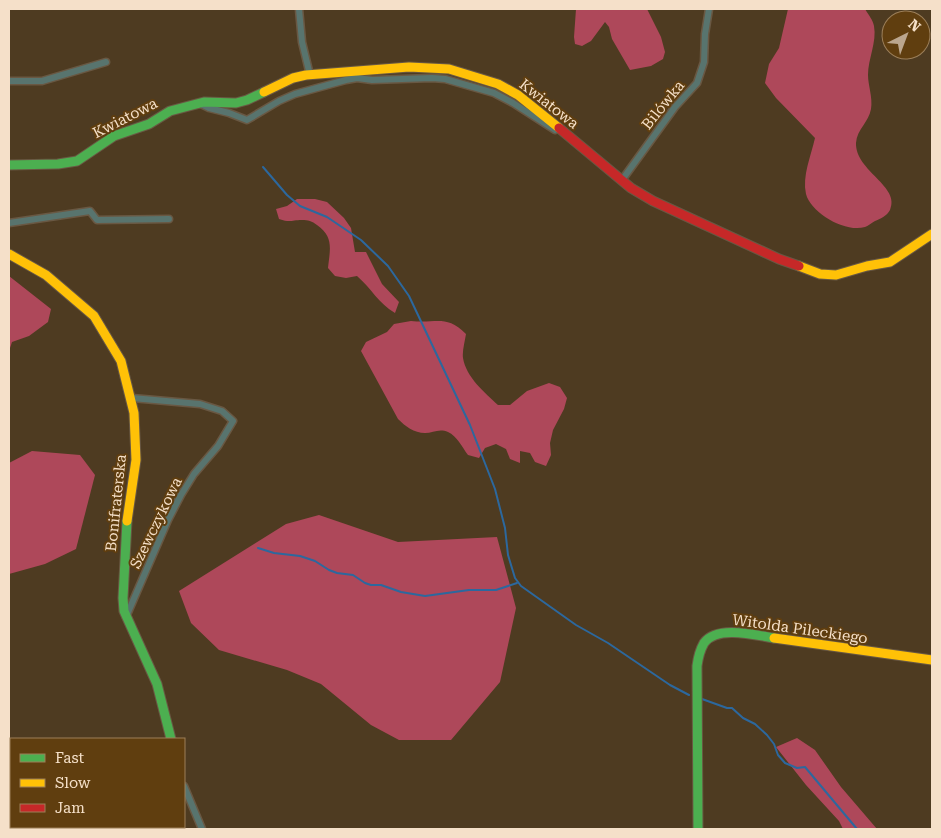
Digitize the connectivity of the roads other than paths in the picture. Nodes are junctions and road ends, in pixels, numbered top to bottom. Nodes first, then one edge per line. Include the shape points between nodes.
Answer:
1 (299, 9) edge
2 (709, 9) edge
3 (106, 62) dead end
4 (310, 74) junction
5 (9, 81) edge
6 (199, 103) junction
7 (581, 146) junction
8 (9, 165) edge
9 (622, 180) junction
10 (169, 218) dead end
11 (9, 223) edge
12 (932, 234) edge
13 (9, 254) edge
14 (132, 398) junction
15 (126, 617) junction
16 (932, 660) edge
17 (171, 738) edge
18 (185, 788) edge
19 (202, 829) edge
20 (698, 829) edge

1 - 4 street via 302,42
2 - 9 street, Bilówka via 704,62 697,83 675,107
3 - 5 street via 42,81
4 - 6 street, Kwiatowa via 236,103
4 - 7 street, Kwiatowa via 409,67 457,71 498,84 518,95
6 - 7 street via 248,120 295,94 346,80 445,79 497,95
6 - 8 street, Kwiatowa via 170,111 149,124 114,136 77,161
7 - 9 street, Kwiatowa
9 - 12 street, Kwiatowa via 652,201 698,223 820,274 836,275 890,262
10 - 11 street via 97,220 90,211
13 - 14 street, Bonifraterska via 46,275 94,316 121,361
14 - 15 street, Bonifraterska via 136,460 124,554
14 - 15 street, Szewczykowa via 200,404 222,411 234,421 181,496
15 - 17 street, Bonifraterska via 156,684
16 - 20 street, Witolda Pileckiego via 738,633 710,637 701,647 697,666
18 - 19 street

